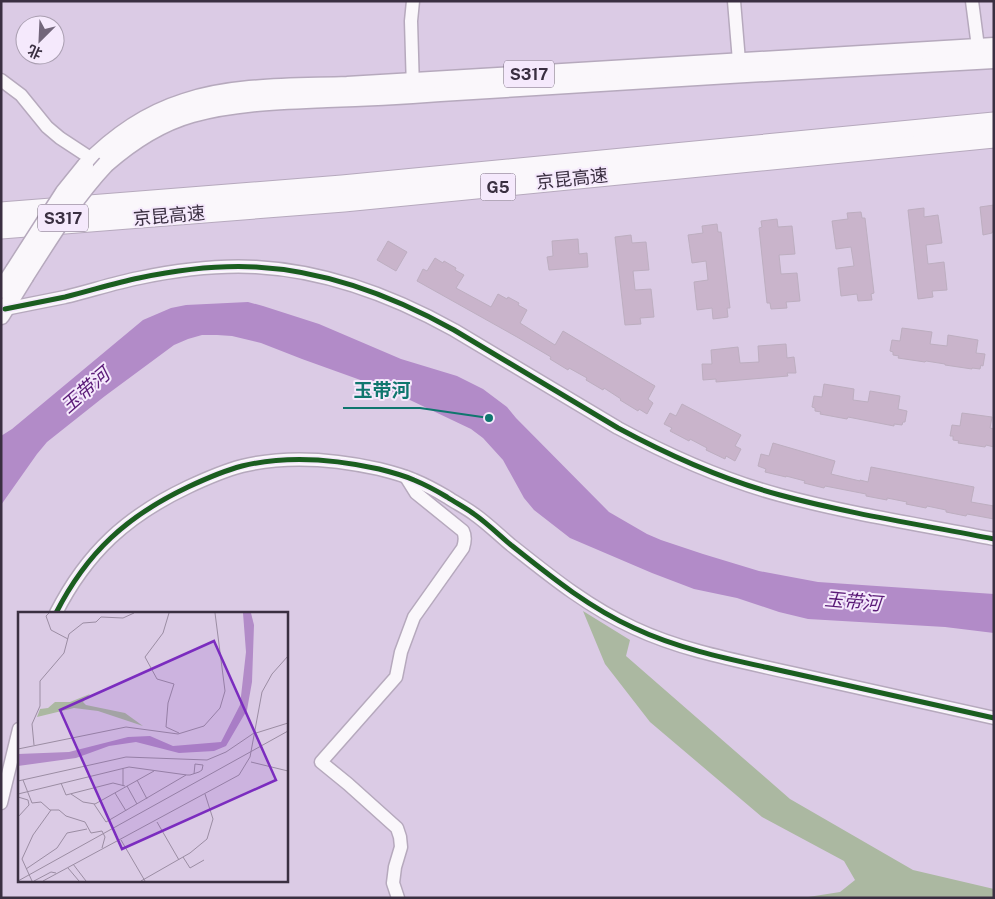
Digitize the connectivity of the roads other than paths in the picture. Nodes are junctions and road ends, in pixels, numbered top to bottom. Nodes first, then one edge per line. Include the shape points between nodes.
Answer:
1 (413, 1) edge
2 (734, 1) edge
3 (972, 1) edge
4 (986, 47) edge
5 (994, 60) edge
6 (739, 61) junction
7 (1, 80) edge
8 (413, 88) junction
9 (994, 122) edge
10 (994, 138) edge
11 (94, 163) junction
12 (1, 212) edge
13 (1, 229) edge
14 (19, 273) junction
15 (1, 290) edge
16 (3, 312) edge
17 (406, 477) junction
18 (994, 539) edge
19 (56, 612) edge
20 (994, 718) edge
21 (18, 733) edge
22 (1, 803) edge
23 (398, 898) edge

1 - 8 street
2 - 6 street
3 - 4 street
4 - 6 main road, S317
5 - 8 main road, S317 via 646,80
6 - 8 main road, S317
7 - 11 street via 21,95 47,127
8 - 11 main road, S317 via 212,109 161,126
9 - 12 highway, 京昆高速 / G5 via 342,185
10 - 13 highway, 京昆高速 / G5 via 344,202
11 - 14 main road, S317, bridge via 64,192
14 - 15 main road, S317
14 - 16 main road, S317
16 - 18 street via 164,273 256,267 324,277 408,306 618,428 690,464 796,499
17 - 19 street via 347,463 310,460 279,460 217,474 156,504 113,534 81,573
17 - 20 street via 475,514 588,603 633,628 705,652
17 - 23 street via 416,493 462,531 465,542 414,617 396,677 321,762 397,828 400,847 394,884
21 - 22 street

